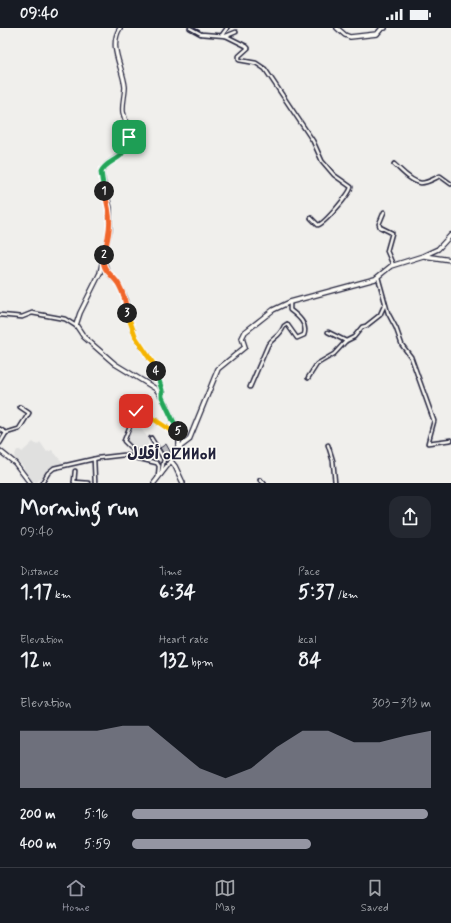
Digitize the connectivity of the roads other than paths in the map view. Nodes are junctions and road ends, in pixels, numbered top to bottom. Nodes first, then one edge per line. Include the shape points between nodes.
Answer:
1 (120, 28) edge
2 (190, 28) edge
3 (226, 28) edge
4 (337, 28) edge
5 (385, 28) edge
6 (236, 32) dead end
7 (222, 35) junction
8 (226, 36) junction
9 (394, 164) dead end
10 (451, 184) edge
11 (384, 212) dead end
12 (311, 218) dead end
13 (451, 235) edge
14 (423, 256) junction
15 (103, 260) junction
16 (451, 260) edge
17 (393, 265) junction
18 (378, 277) junction
19 (290, 302) junction
20 (385, 303) junction
21 (0, 315) edge
22 (76, 327) junction
23 (328, 332) dead end
24 (346, 341) junction
25 (308, 378) dead end
26 (250, 387) dead end
27 (162, 397) junction
28 (20, 407) dead end
29 (0, 429) edge
30 (6, 433) junction
31 (179, 436) junction
32 (150, 438) dead end
33 (450, 439) edge
34 (0, 442) edge
35 (328, 445) dead end
36 (177, 450) junction
37 (0, 451) edge
38 (140, 458) junction
39 (94, 459) junction
40 (170, 461) junction
41 (75, 471) dead end
42 (159, 476) junction
43 (260, 480) dead end
44 (30, 483) edge
45 (42, 483) edge
46 (74, 483) edge
47 (88, 483) edge
48 (95, 483) edge
49 (154, 483) edge
50 (182, 483) edge
51 (264, 483) edge
52 (335, 483) edge

1 - 15 main road via 114,44 123,76 124,113 129,137 121,155 105,166 101,173 110,208 110,228
2 - 7 street via 200,34
3 - 7 street
4 - 5 main road via 350,37 377,34
6 - 8 street
7 - 8 street
8 - 12 street via 248,48 239,56 239,60 265,69 313,141 322,161 334,175 351,187 344,201 323,224 318,225
9 - 10 street via 417,182 426,182 440,176
11 - 17 street via 379,224 392,233 387,251
13 - 14 main road via 441,246
14 - 16 main road
14 - 17 main road
15 - 22 main road via 100,273 78,316
15 - 27 street via 108,273 118,282 125,297 128,316 136,338 154,365
17 - 18 main road
18 - 19 main road
18 - 20 street
19 - 26 street via 290,310 304,323 304,335 297,338 287,324 284,326 280,335 272,339 268,345
19 - 36 main road via 274,310 245,332 242,338 246,347 218,370 189,440
20 - 24 street via 380,315
20 - 33 street via 402,345 413,362 434,421 428,444
21 - 22 street via 22,316 32,313 66,319
22 - 27 main road via 115,364 152,386
23 - 24 street
24 - 25 street via 334,354 317,364
27 - 31 main road
28 - 30 street via 30,414 19,429
29 - 30 street
30 - 34 street
31 - 36 main road
31 - 38 street via 136,411 124,441
32 - 42 street via 164,459
35 - 52 street via 333,461
36 - 40 main road
37 - 44 main road via 15,463
38 - 39 street via 124,455
38 - 42 street via 157,462
39 - 45 street via 54,468
39 - 48 street
40 - 42 main road
40 - 50 main road
41 - 46 street
42 - 49 main road
43 - 51 street
46 - 47 street

